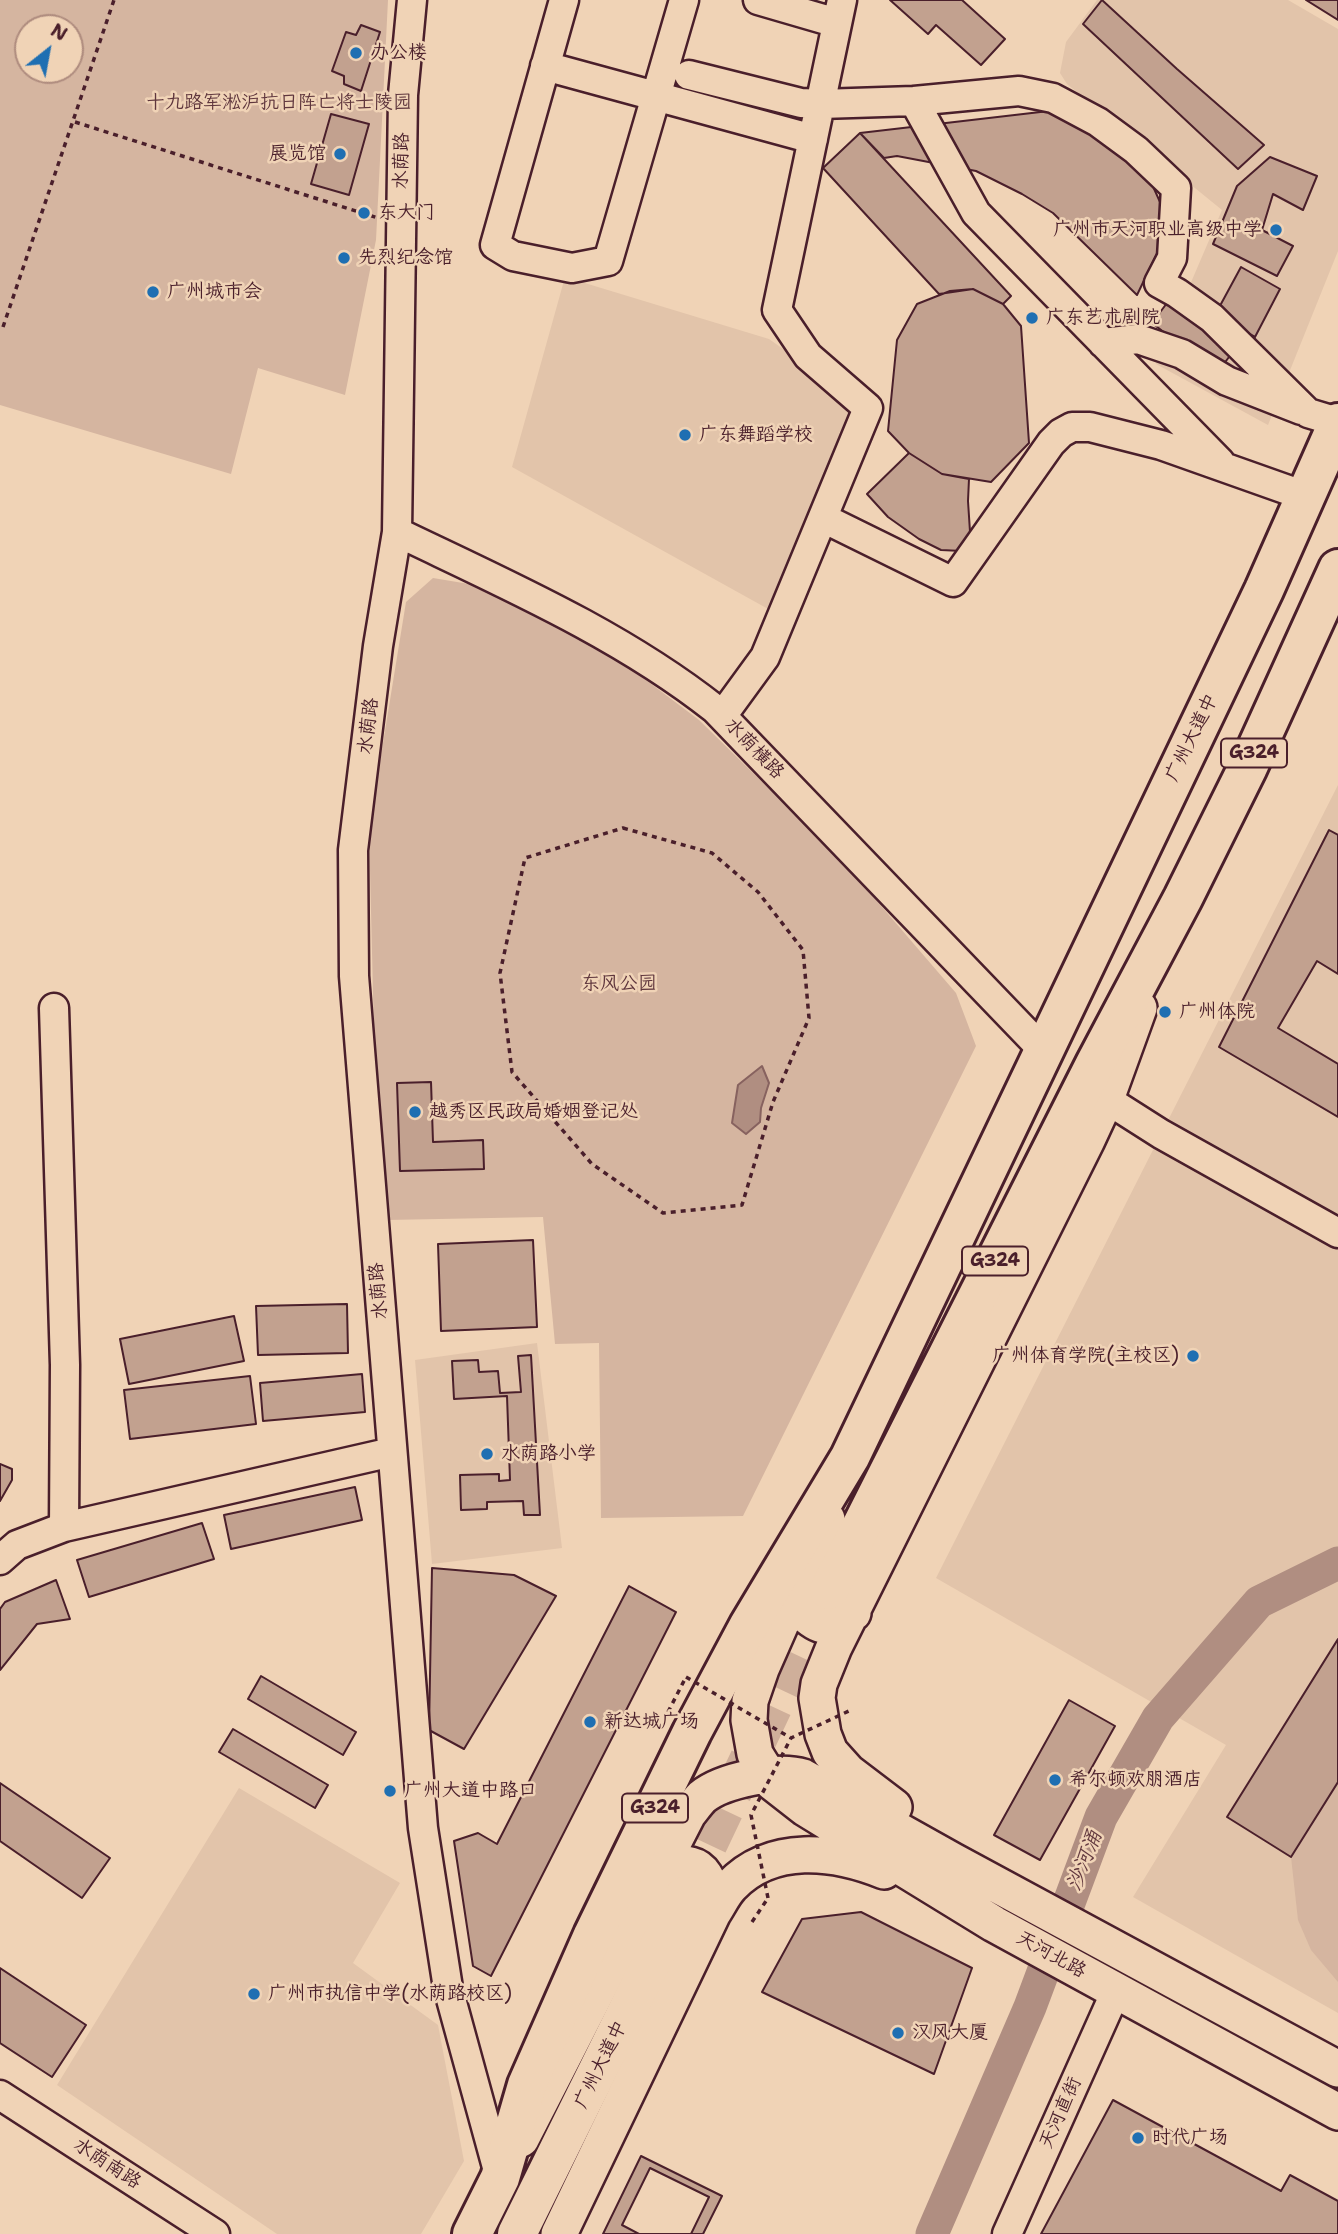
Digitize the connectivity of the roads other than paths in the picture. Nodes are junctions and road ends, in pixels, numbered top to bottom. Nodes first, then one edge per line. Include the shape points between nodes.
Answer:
1 (412, 0) edge
2 (564, 0) edge
3 (684, 0) edge
4 (758, 0) edge
5 (840, 12) edge
6 (545, 66) junction
7 (689, 75) dead end
8 (656, 96) junction
9 (914, 101) junction
10 (821, 104) junction
11 (813, 139) junction
12 (1103, 342) junction
13 (1333, 425) edge
14 (1227, 470) junction
15 (1318, 489) edge
16 (822, 518) junction
17 (397, 532) junction
18 (1338, 569) edge
19 (722, 716) junction
20 (1165, 934) junction
21 (54, 1008) dead end
22 (1045, 1052) junction
23 (1105, 1099) junction
24 (1338, 1234) edge
25 (392, 1452) junction
26 (850, 1457) junction
27 (64, 1527) junction
28 (0, 1560) edge
29 (827, 1596) junction
30 (775, 1778) junction
31 (1013, 1892) junction
32 (683, 1897) junction
33 (994, 1924) junction
34 (1116, 1991) junction
35 (1338, 2069) edge
36 (0, 2095) edge
37 (1338, 2112) edge
38 (500, 2178) junction
39 (215, 2234) edge
40 (472, 2234) edge
41 (517, 2234) edge
42 (559, 2234) edge
43 (1007, 2234) edge

1 - 17 street, 水荫路 via 403,95
2 - 6 street
3 - 8 street
4 - 5 street
5 - 10 street
6 - 8 street
6 - 8 street via 495,245 513,256 572,268 608,261
7 - 10 street
8 - 11 street
9 - 10 street
9 - 12 street via 976,213
9 - 13 street via 1019,91 1053,98 1098,122 1136,150 1176,188 1172,258 1159,283 1212,318
10 - 11 street
11 - 16 street via 777,310 808,356 868,408
12 - 13 street via 1138,339 1182,354 1227,381
12 - 14 street
13 - 15 highway, 广州大道中 / G324
14 - 15 street
14 - 16 street via 1161,445 1090,426 1072,428 1044,452 953,582
15 - 22 highway, 广州大道中 / G324 via 1264,590
16 - 19 street via 765,657
17 - 19 street, 水荫横路 via 610,640 686,687
17 - 25 street, 水荫路 via 353,850 358,1050
18 - 20 highway, G324
19 - 22 street, 水荫横路
20 - 23 main road
20 - 29 highway, G324
21 - 27 street via 65,1365
22 - 26 highway, G324
23 - 24 street
23 - 29 main road
25 - 27 street
25 - 38 street, 水荫路 via 423,1828 448,1988
26 - 29 main road via 828,1519
26 - 38 highway, G324 via 749,1625 647,1823 527,2085
27 - 28 street via 17,1545
29 - 30 main road via 761,1669 750,1701 755,1754
29 - 31 main road via 830,1658 817,1698 830,1752 848,1772
30 - 31 main road, 天河北路 via 803,1777
30 - 32 main road via 732,1783 704,1796 688,1814
30 - 33 main road, 天河北路 via 805,1808
31 - 35 main road, 天河北路
32 - 33 main road via 730,1886 775,1860 814,1853 872,1866
32 - 38 main road via 558,2071
32 - 41 highway, 广州大道中
32 - 42 main road
33 - 34 main road, 天河北路
34 - 37 main road, 天河北路
34 - 43 street, 天河直街
36 - 39 street, 水荫南路
38 - 40 highway, G324

